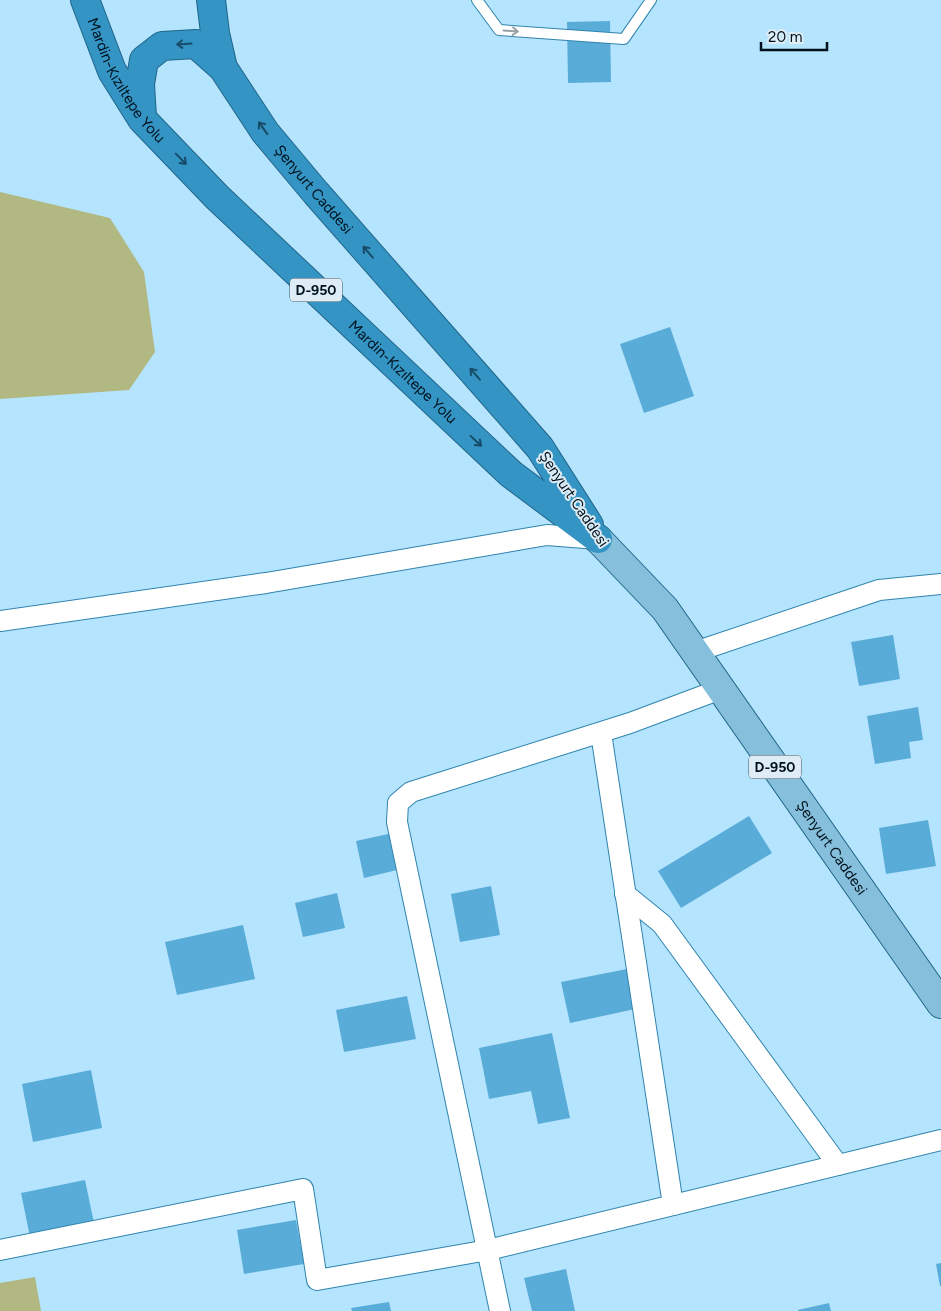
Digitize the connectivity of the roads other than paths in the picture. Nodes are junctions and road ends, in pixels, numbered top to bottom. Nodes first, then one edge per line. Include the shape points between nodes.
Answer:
1 (85, 0) edge
2 (211, 0) edge
3 (478, 0) edge
4 (651, 0) edge
5 (223, 68) junction
6 (142, 119) junction
7 (598, 539) junction
8 (941, 584) edge
9 (0, 621) edge
10 (695, 652) junction
11 (721, 689) junction
12 (601, 733) junction
13 (626, 894) junction
14 (941, 1004) edge
15 (941, 1140) edge
16 (838, 1165) junction
17 (673, 1205) junction
18 (0, 1250) edge
19 (488, 1250) junction
20 (500, 1311) edge

1 - 6 highway, Mardin-Kızıltepe Yolu / D-950 via 112,71
2 - 5 highway, Şenyurt Caddesi / D-950 via 214,33
3 -> 4 lane via 499,30 624,39
5 -> 6 highway via 196,44 162,46 144,60 140,84
7 -> 5 highway, Şenyurt Caddesi / D-950 via 540,448 316,194 265,132
6 -> 7 highway, Mardin-Kızıltepe Yolu / D-950 via 217,197 511,474
7 - 9 street via 547,535 266,583
7 - 10 main road, Şenyurt Caddesi / D-950 via 665,609
8 - 10 street via 879,590
10 - 11 main road, Şenyurt Caddesi / D-950
11 - 12 street
11 - 14 main road, Şenyurt Caddesi / D-950
12 - 13 street
12 - 19 street via 412,792 398,803 397,822
13 - 16 street via 662,924
13 - 17 street
15 - 16 street
16 - 17 street
17 - 19 street
18 - 19 street via 303,1189 317,1280
19 - 20 street

